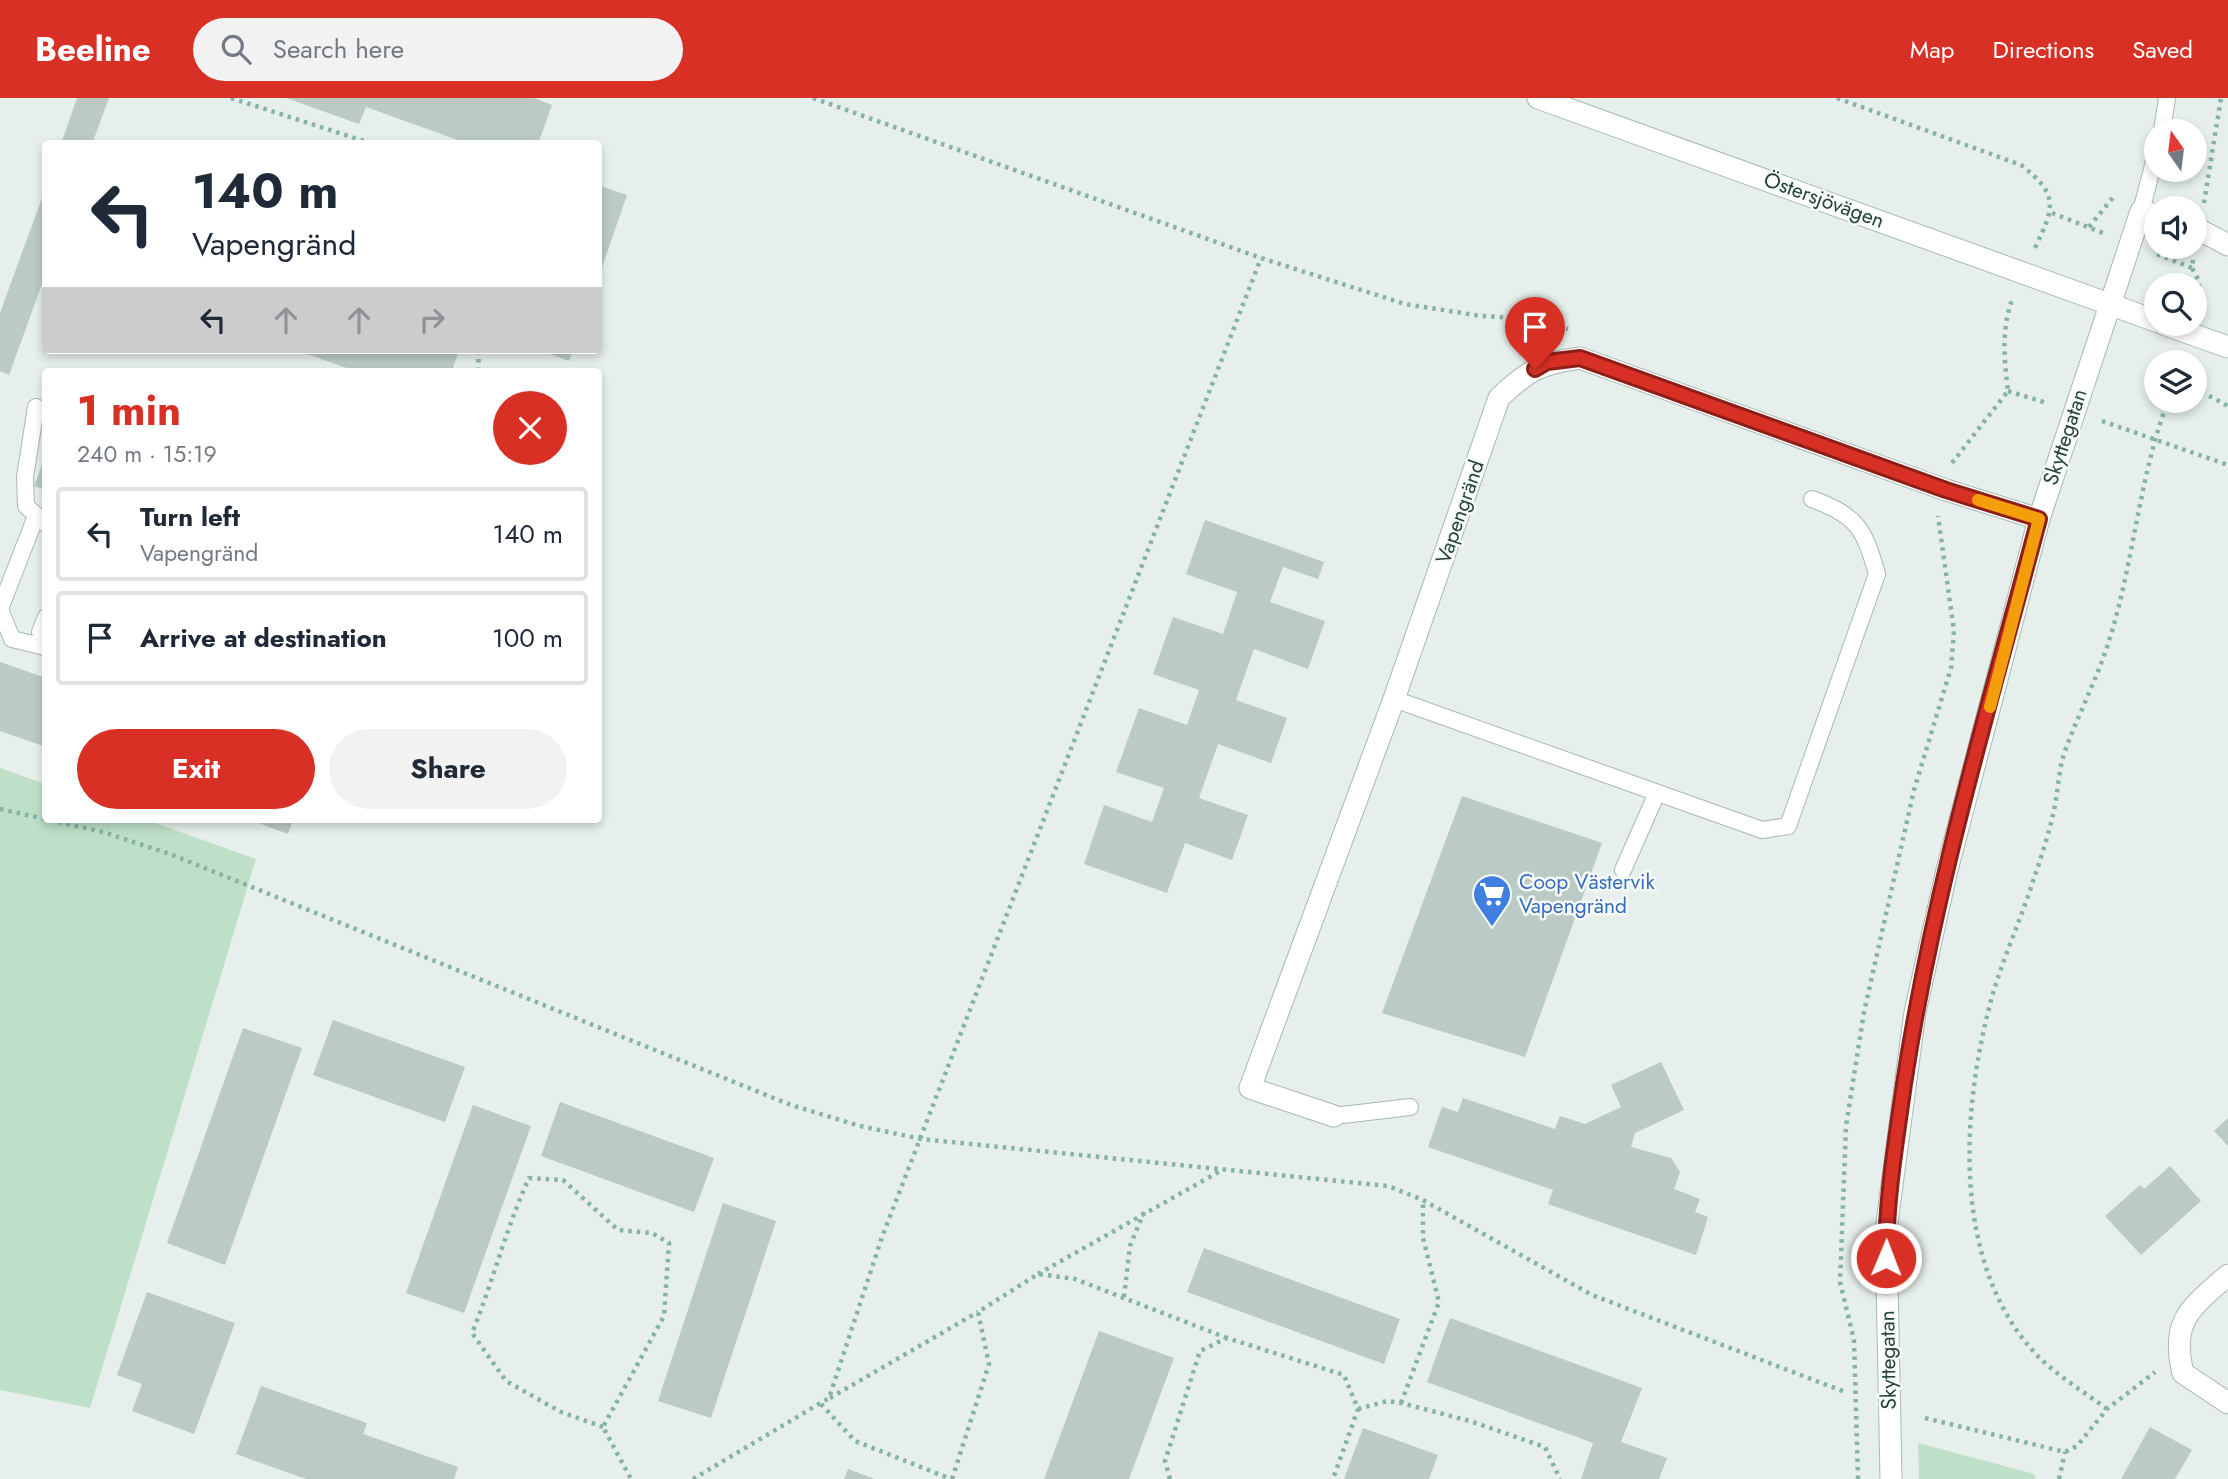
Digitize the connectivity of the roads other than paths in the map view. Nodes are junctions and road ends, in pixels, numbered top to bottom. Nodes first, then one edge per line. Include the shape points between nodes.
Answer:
1 (1538, 98) edge
2 (2167, 98) edge
3 (2164, 119) edge
4 (2144, 225) edge
5 (2207, 234) edge
6 (2228, 245) edge
7 (2110, 304) junction
8 (2144, 317) edge
9 (2197, 336) edge
10 (2228, 347) edge
11 (36, 407) dead end
12 (1812, 499) dead end
13 (2039, 519) junction
14 (41, 520) edge
15 (42, 647) edge
16 (1394, 699) junction
17 (1657, 793) junction
18 (1623, 870) dead end
19 (1410, 1107) dead end
20 (1334, 1116) joint
21 (2228, 1275) edge
22 (2228, 1403) edge
23 (1891, 1479) edge

1 - 7 street, Östersjövägen
2 - 3 lane
4 - 7 street
5 - 6 street
7 - 8 street, Östersjövägen
7 - 13 street, Skyttegatan
9 - 10 street
11 - 14 lane via 25,477 26,506
12 - 17 lane via 1838,509 1865,534 1877,574 1788,826 1762,830
13 - 16 street, Vapengränd via 1580,358 1547,362 1522,376 1499,398
13 - 23 street, Skyttegatan via 1947,870 1915,1012 1886,1230
14 - 15 lane via 0,610 12,639
16 - 17 lane
16 - 20 street, Vapengränd via 1251,1088
17 - 18 lane
19 - 20 lane
21 - 22 street via 2187,1312 2177,1339 2183,1373

